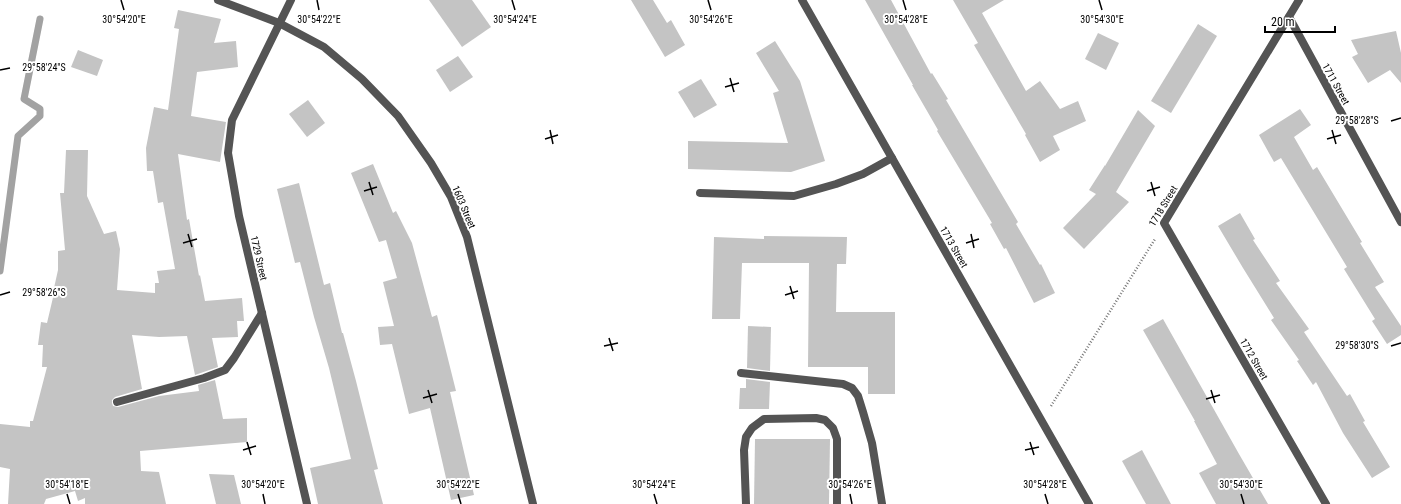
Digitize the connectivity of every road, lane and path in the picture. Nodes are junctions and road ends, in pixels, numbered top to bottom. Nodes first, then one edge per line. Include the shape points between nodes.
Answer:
1 (218, 0) edge
2 (291, 0) edge
3 (802, 0) edge
4 (1299, 0) edge
5 (1289, 17) junction
6 (280, 23) junction
7 (892, 158) junction
8 (700, 193) dead end
9 (1401, 222) edge
10 (1164, 223) junction
11 (262, 313) junction
12 (741, 373) dead end
13 (117, 402) dead end
14 (1041, 422) junction
15 (307, 504) edge
16 (533, 504) edge
17 (746, 504) edge
18 (838, 504) edge
19 (882, 504) edge
20 (1089, 504) edge
21 (1326, 504) edge

1 - 6 street, 1603 Street
2 - 6 street, 1729 Street
3 - 7 street, 1713 Street
4 - 5 street, 1718 Street
5 - 9 street, 1711 Street
5 - 10 street, 1718 Street
6 - 11 street, 1729 Street via 232,120 228,153 238,216
6 - 16 street, 1603 Street via 324,47 362,79 398,116 451,197 467,237
7 - 8 street via 863,174 794,196
7 - 14 street, 1713 Street
10 - 14 path, 1718 Street
10 - 21 street, 1712 Street
11 - 13 street via 225,370
11 - 15 street, 1729 Street
12 - 19 street via 843,384 852,388 858,396 872,443
14 - 20 street, 1713 Street
17 - 18 street via 744,450 746,437 752,428 764,419 816,418 825,420 833,428 837,439

